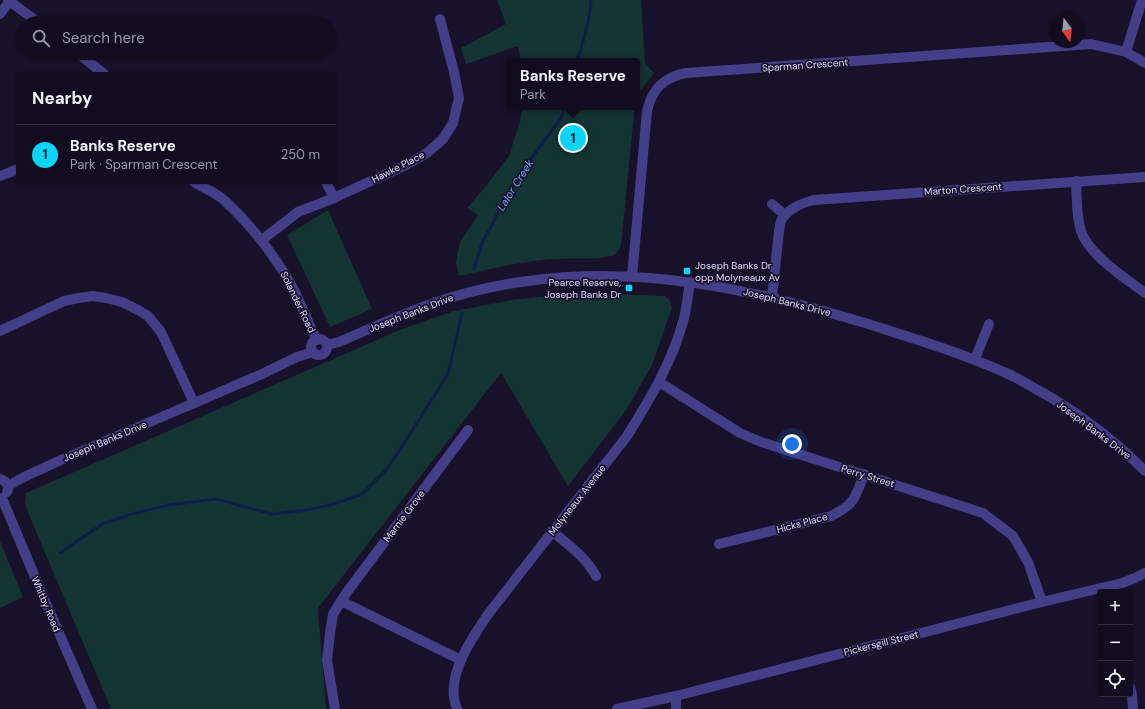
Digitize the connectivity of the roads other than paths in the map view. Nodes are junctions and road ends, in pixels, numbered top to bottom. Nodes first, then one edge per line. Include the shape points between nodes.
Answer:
1 (1142, 0) edge
2 (9, 1) edge
3 (0, 14) edge
4 (29, 16) edge
5 (440, 19) dead end
6 (1126, 52) junction
7 (87, 60) edge
8 (1145, 63) edge
9 (102, 72) edge
10 (16, 169) edge
11 (0, 176) edge
12 (1145, 177) edge
13 (1076, 181) junction
14 (197, 184) edge
15 (327, 184) edge
16 (334, 198) junction
17 (772, 204) dead end
18 (786, 215) junction
19 (262, 240) junction
20 (632, 277) junction
21 (690, 282) junction
22 (1145, 293) edge
23 (772, 297) junction
24 (989, 324) dead end
25 (0, 331) edge
26 (317, 340) junction
27 (327, 345) junction
28 (313, 352) junction
29 (975, 359) junction
30 (659, 382) junction
31 (194, 403) junction
32 (468, 430) dead end
33 (1145, 471) edge
34 (864, 474) junction
35 (4, 483) edge
36 (1, 498) edge
37 (552, 531) junction
38 (719, 544) dead end
39 (1145, 573) edge
40 (596, 576) dead end
41 (1108, 589) edge
42 (1097, 592) edge
43 (341, 602) junction
44 (1042, 602) junction
45 (461, 660) junction
46 (676, 696) junction
47 (1132, 697) edge
48 (92, 709) edge
49 (335, 709) edge
50 (457, 709) edge
51 (616, 709) edge
52 (676, 709) edge
53 (1133, 709) edge

1 - 6 street
2 - 3 street
2 - 4 street
5 - 16 street, Hawke Place via 459,98 453,123 443,139 427,153
6 - 8 street, Sparman Crescent
6 - 20 street, Sparman Crescent via 1092,44 686,73 668,78 656,91 647,111
7 - 9 street
10 - 11 street
12 - 13 street, Marton Crescent
13 - 18 street, Marton Crescent via 814,200 795,207
13 - 22 street via 1078,217 1081,232 1089,247
14 - 19 street, Solander Road via 224,200
15 - 16 street
16 - 19 street, Hawke Place via 298,212
17 - 18 street
18 - 23 street via 781,221 779,231
19 - 26 street, Solander Road via 284,272
20 - 21 street, Joseph Banks Drive
20 - 27 street, Joseph Banks Drive via 550,278 478,290 432,303
21 - 23 street, Joseph Banks Drive
21 - 30 street, Molyneaux Avenue via 684,319
23 - 29 street, Joseph Banks Drive via 858,321
24 - 29 street
25 - 31 street via 71,300 93,296 122,302 148,316 161,332
26 - 27 street via 322,340
26 - 28 street via 311,346
27 - 28 street via 325,354 317,355
28 - 31 street, Joseph Banks Drive
29 - 33 street, Joseph Banks Drive via 1006,372 1064,405 1128,454
30 - 34 street, Perry Street via 760,442
30 - 37 street, Molyneaux Avenue via 626,436
31 - 35 street, Joseph Banks Drive via 24,477
32 - 43 street, Marnie Grove
34 - 38 street, Hicks Place via 856,496 842,511
34 - 44 street, Perry Street via 983,513 1013,536 1028,562
35 - 36 street via 8,491
36 - 48 street, Whitby Road
37 - 40 street via 580,554
37 - 45 street, Molyneaux Avenue via 489,613
39 - 41 street, Pickersgill Street
42 - 44 street, Pickersgill Street
43 - 45 street
43 - 49 street, Marnie Grove via 333,614 327,660
44 - 46 street, Pickersgill Street
45 - 50 street, Molyneaux Avenue via 454,689
46 - 51 street, Pickersgill Street
46 - 52 street
47 - 53 street

